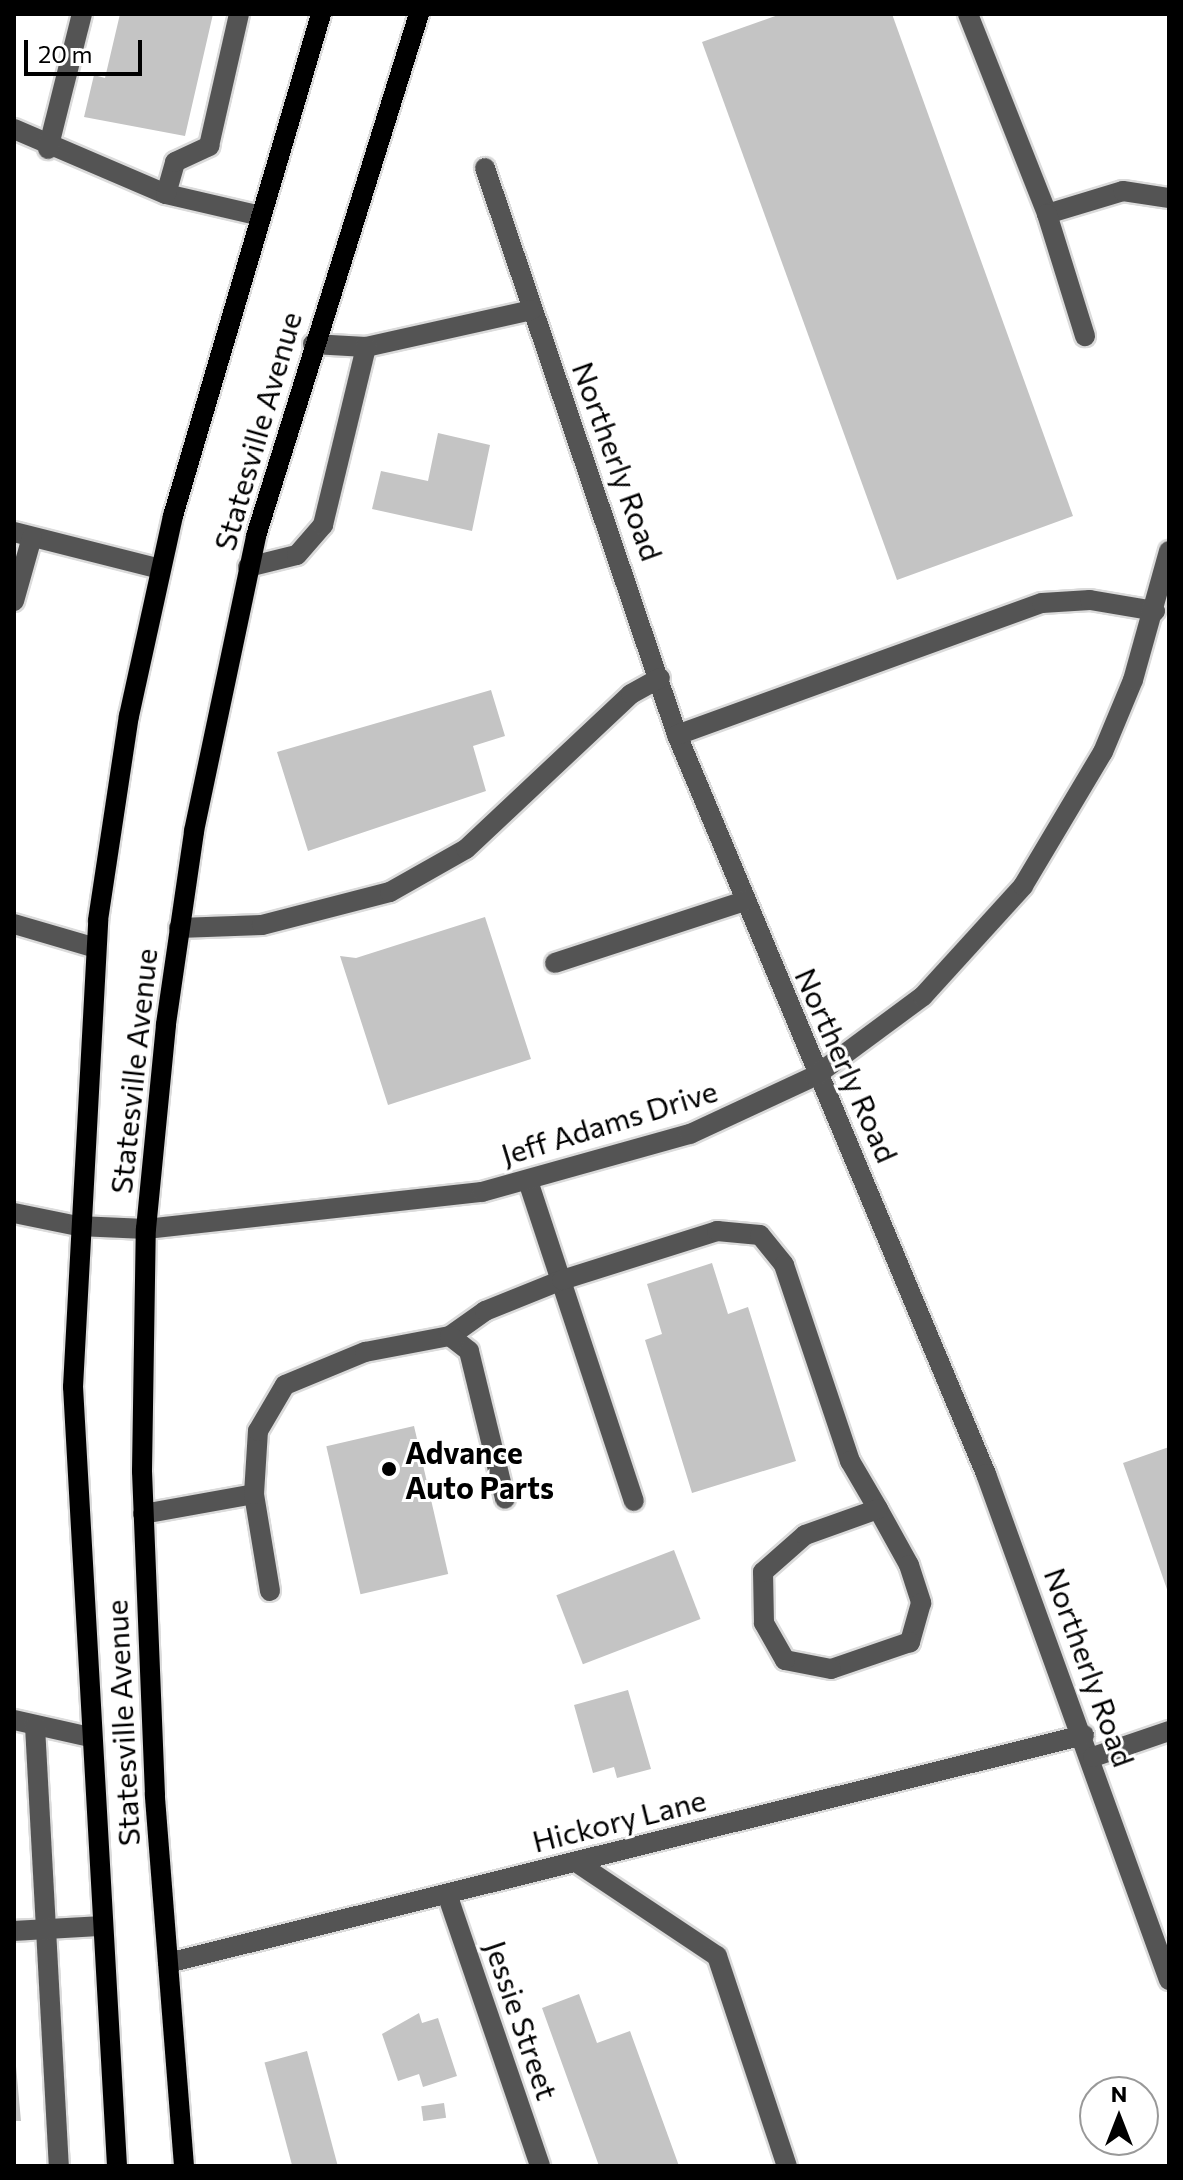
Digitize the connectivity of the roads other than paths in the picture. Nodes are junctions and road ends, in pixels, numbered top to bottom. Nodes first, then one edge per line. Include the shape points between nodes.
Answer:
1 (82, 14) edge
2 (239, 14) edge
3 (321, 14) edge
4 (419, 14) edge
5 (968, 14) edge
6 (14, 129) edge
7 (48, 149) junction
8 (485, 168) dead end
9 (166, 194) junction
10 (1169, 198) edge
11 (1047, 214) junction
12 (257, 215) junction
13 (532, 310) junction
14 (1085, 336) dead end
15 (313, 344) junction
16 (366, 347) junction
17 (23, 534) edge
18 (1169, 551) edge
19 (248, 567) junction
20 (160, 569) junction
21 (14, 601) edge
22 (1155, 611) junction
23 (660, 678) junction
24 (677, 735) junction
25 (745, 901) junction
26 (14, 924) edge
27 (179, 928) junction
28 (96, 948) junction
29 (555, 963) dead end
30 (815, 1076) junction
31 (528, 1181) junction
32 (14, 1213) edge
33 (78, 1226) junction
34 (146, 1229) junction
35 (562, 1280) junction
36 (450, 1336) junction
37 (254, 1494) junction
38 (505, 1499) dead end
39 (634, 1501) dead end
40 (878, 1509) junction
41 (143, 1514) junction
42 (270, 1591) dead end
43 (14, 1720) edge
44 (35, 1726) junction
45 (1169, 1731) edge
46 (1084, 1735) junction
47 (90, 1737) junction
48 (1093, 1757) junction
49 (576, 1862) junction
50 (447, 1894) junction
51 (102, 1926) junction
52 (47, 1929) junction
53 (14, 1931) edge
54 (168, 1963) junction
55 (1169, 1980) edge
56 (59, 2166) edge
57 (117, 2166) edge
58 (184, 2166) edge
59 (540, 2166) edge
60 (787, 2166) edge

1 - 7 street
2 - 9 street via 209,146 175,162
3 - 12 main road, Statesville Avenue
4 - 15 main road, Statesville Avenue
5 - 11 street
6 - 7 street
7 - 9 street
8 - 13 street, Northerly Road
9 - 12 street
10 - 11 street via 1123,191
11 - 14 street
12 - 20 main road, Statesville Avenue
13 - 16 street
13 - 23 street, Northerly Road
15 - 16 street
15 - 19 main road, Statesville Avenue
16 - 19 street via 323,525 297,555
17 - 20 street
17 - 21 street
18 - 22 street, Jeff Adams Drive
19 - 27 main road, Statesville Avenue
20 - 28 main road, Statesville Avenue via 114,804
22 - 24 street via 1090,600 1042,603
22 - 30 street, Jeff Adams Drive via 1103,752 1023,886 923,996
23 - 24 street, Northerly Road
23 - 27 street via 631,694 466,849 390,892 262,925
24 - 25 street, Northerly Road
25 - 29 street
25 - 30 street, Northerly Road
26 - 28 street
27 - 34 main road, Statesville Avenue
28 - 33 main road, Statesville Avenue
30 - 31 street, Jeff Adams Drive via 690,1134
30 - 46 street, Northerly Road via 986,1474
31 - 34 street, Jeff Adams Drive via 389,1207
31 - 35 street
32 - 33 street, Jeff Adams Drive
33 - 34 street, Jeff Adams Drive
33 - 47 main road, Statesville Avenue via 74,1459
34 - 41 main road, Statesville Avenue
35 - 36 street via 485,1311
35 - 39 street
35 - 40 street via 717,1231 760,1235 784,1265 850,1461
36 - 37 street via 365,1352 285,1385 258,1431
36 - 38 street via 469,1351
37 - 41 street
37 - 42 street
40 - 40 street via 921,1603 910,1642 831,1669 785,1660 764,1623 763,1572 805,1535
41 - 54 main road, Statesville Avenue
43 - 44 street
44 - 47 street
44 - 52 street
45 - 48 street
46 - 48 street, Northerly Road
46 - 49 street, Hickory Lane
47 - 51 main road, Statesville Avenue
48 - 55 street, Northerly Road
49 - 50 street, Hickory Lane
49 - 60 street via 717,1956
50 - 54 street, Hickory Lane
50 - 59 street, Jessie Street
51 - 52 street
51 - 57 main road, Statesville Avenue
52 - 53 street
52 - 56 street
54 - 58 main road, Statesville Avenue

